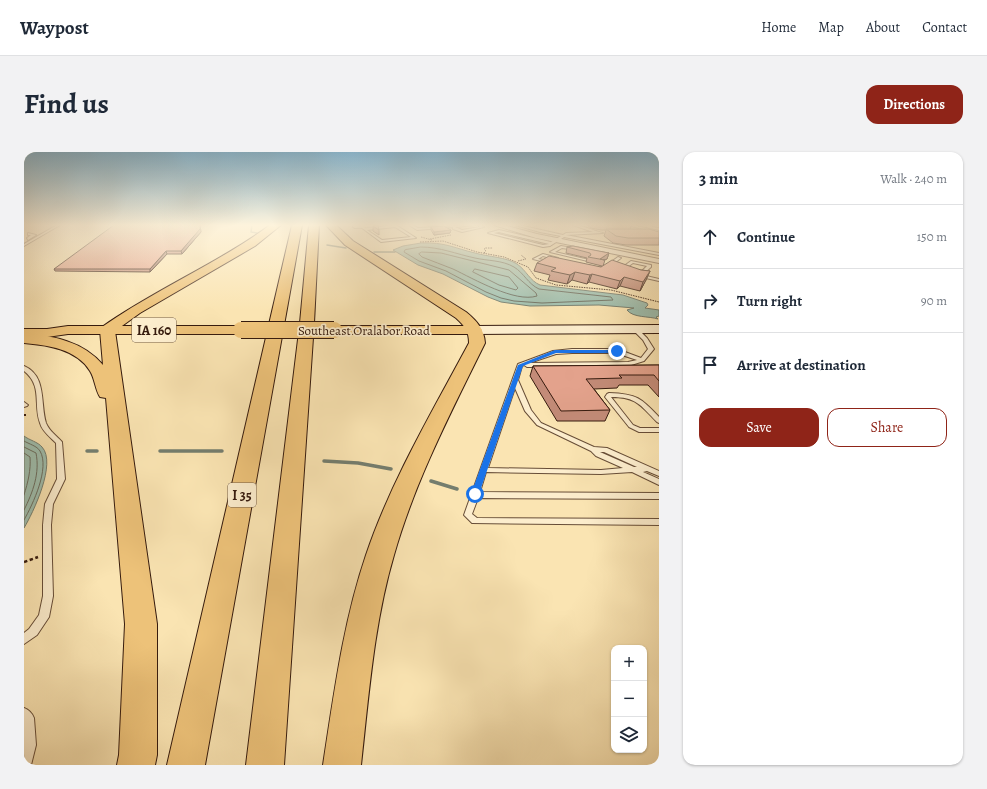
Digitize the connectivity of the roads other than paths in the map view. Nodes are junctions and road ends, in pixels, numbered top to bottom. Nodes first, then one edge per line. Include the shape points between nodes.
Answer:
1 (234, 254) edge
2 (291, 254) edge
3 (312, 254) edge
4 (367, 254) edge
5 (557, 254) edge
6 (628, 254) edge
7 (631, 254) edge
8 (647, 254) edge
9 (659, 254) edge
10 (611, 257) dead end
11 (619, 258) junction
12 (566, 260) edge
13 (659, 261) edge
14 (574, 262) edge
15 (632, 262) junction
16 (556, 264) edge
17 (610, 265) junction
18 (597, 267) edge
19 (604, 269) edge
20 (627, 272) edge
21 (633, 274) edge
22 (639, 276) junction
23 (659, 280) edge
24 (24, 326) edge
25 (635, 329) junction
26 (659, 329) edge
27 (68, 330) junction
28 (107, 330) junction
29 (475, 330) junction
30 (24, 333) edge
31 (24, 338) edge
32 (642, 360) junction
33 (520, 365) junction
34 (24, 368) edge
35 (515, 380) junction
36 (659, 421) edge
37 (659, 430) edge
38 (119, 434) junction
39 (593, 449) junction
40 (647, 469) junction
41 (483, 470) junction
42 (632, 470) junction
43 (659, 474) edge
44 (659, 482) edge
45 (475, 494) junction
46 (659, 496) edge
47 (659, 522) edge
48 (24, 640) edge
49 (24, 714) edge
50 (25, 765) edge
51 (136, 765) edge
52 (186, 765) edge
53 (265, 765) edge
54 (342, 765) edge

1 - 28 highway via 135,310
2 - 52 highway, I 35
3 - 53 highway
4 - 29 highway via 457,312 472,323
5 - 17 lane
6 - 11 lane
7 - 13 street
8 - 9 lane
10 - 11 lane
11 - 15 lane
11 - 17 lane
12 - 16 lane via 543,256 535,259
14 - 18 lane
15 - 20 lane via 620,270
15 - 22 lane via 650,266
17 - 19 lane
21 - 22 lane
22 - 23 lane
24 - 27 main road, Southeast Oralabor Road / IA 160 via 52,326
25 - 26 main road, Southeast Oralabor Road
25 - 29 main road, Southeast Oralabor Road
25 - 32 lane via 651,349
27 - 28 main road, Southeast Oralabor Road / IA 160
27 - 30 main road, Southeast Oralabor Road / IA 160
28 - 29 main road, Southeast Oralabor Road / IA 160, bridge
28 - 38 highway
29 - 54 highway via 478,343 408,484 372,586 352,690
31 - 38 highway via 66,346 93,364 104,383
32 - 33 lane via 628,364
32 - 33 lane via 617,351 572,351 555,352
33 - 35 lane
34 - 48 lane via 35,377 43,422 59,442 61,479 49,504 48,596 44,617
35 - 39 lane via 528,411 539,424
35 - 41 lane
36 - 37 lane via 637,398 627,395 608,397 631,426 639,430
38 - 51 highway via 141,624
39 - 40 lane via 605,450
39 - 42 lane via 598,454
40 - 42 lane
40 - 43 lane
41 - 42 lane
41 - 45 lane
42 - 44 lane
45 - 46 lane
45 - 47 lane via 468,515 475,521
49 - 50 lane via 28,718 30,745

